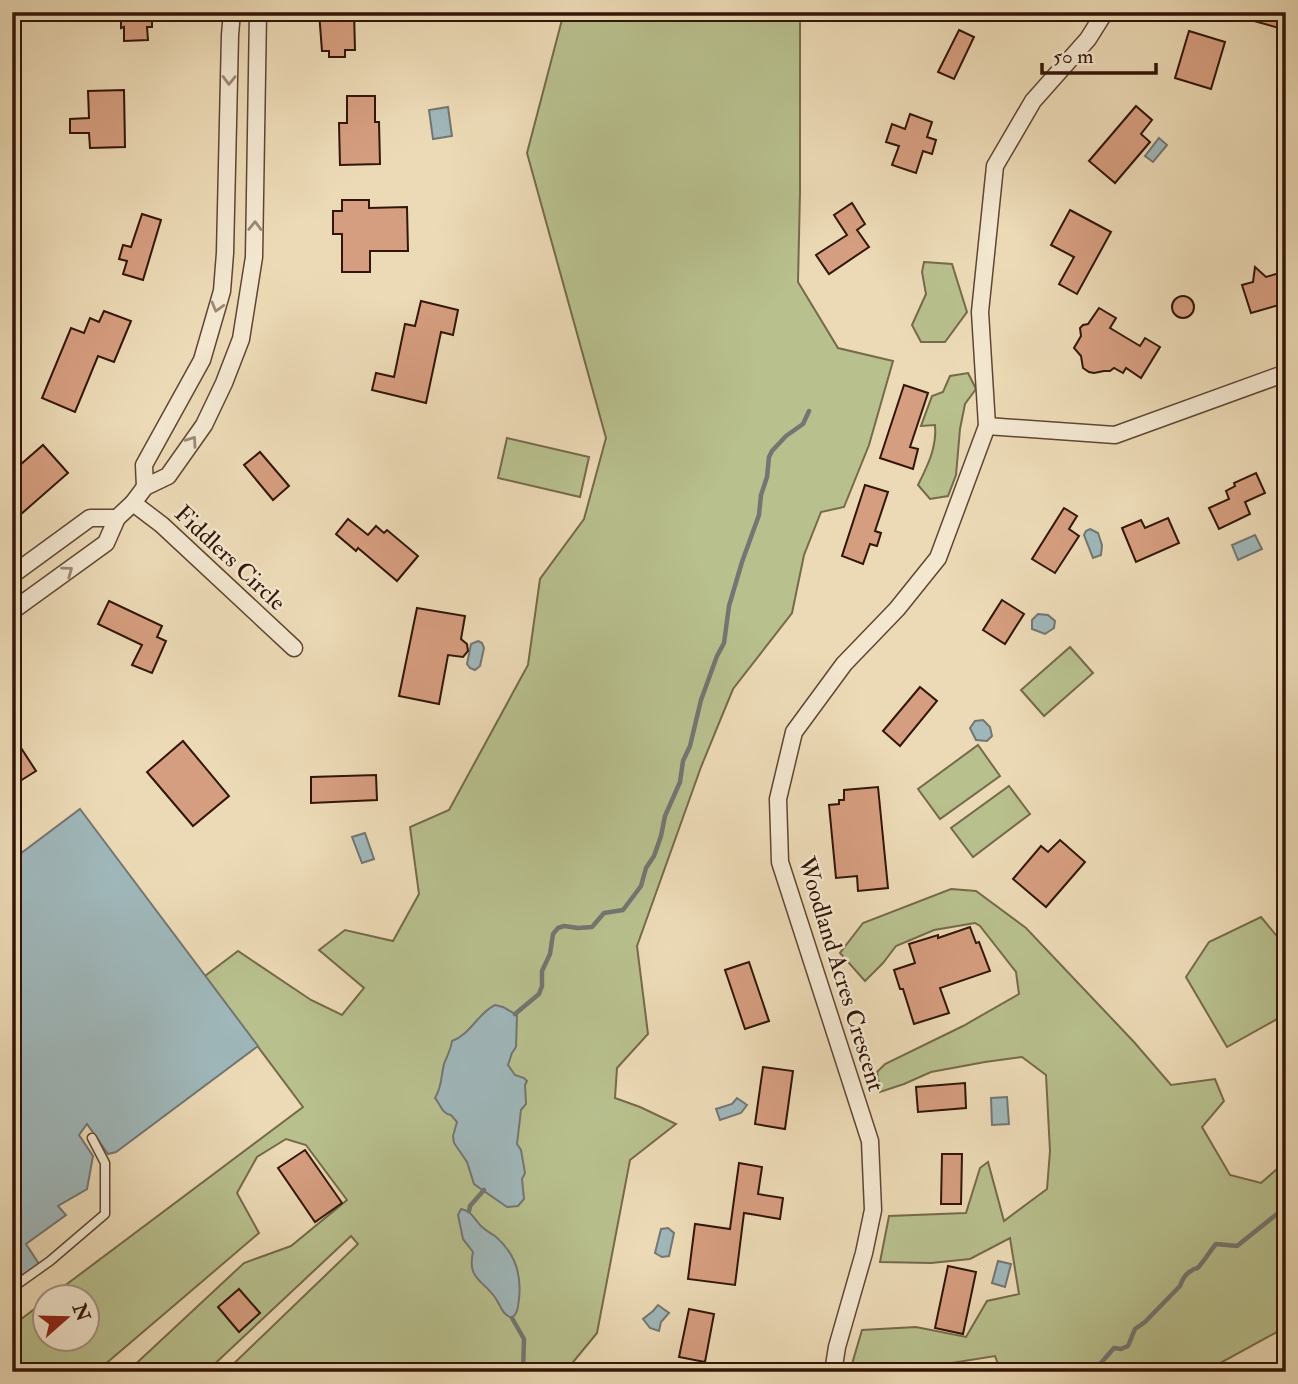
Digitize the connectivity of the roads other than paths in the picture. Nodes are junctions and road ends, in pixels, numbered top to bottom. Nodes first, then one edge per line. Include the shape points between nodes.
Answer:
1 (232, 12) edge
2 (258, 12) edge
3 (1105, 12) edge
4 (230, 35) junction
5 (257, 38) junction
6 (225, 253) junction
7 (254, 257) junction
8 (1286, 373) edge
9 (987, 426) junction
10 (145, 487) junction
11 (134, 503) junction
12 (117, 518) junction
13 (12, 575) edge
14 (12, 611) edge
15 (294, 648) dead end
16 (92, 1138) dead end
17 (12, 1288) edge
18 (833, 1372) edge

1 - 4 street
2 - 5 street
3 - 9 street, Woodland Acres Crescent via 1088,39 1033,101 995,166 980,312
4 - 5 street
4 -> 6 street
7 -> 5 street
6 - 7 street
6 -> 10 street via 222,291 202,360 144,464
10 -> 7 street via 168,476 204,425 225,383 241,339
8 - 9 street via 1115,435
9 - 18 street, Woodland Acres Crescent via 938,558 844,664 794,732 778,799 779,862 870,1141 873,1210
10 - 11 street
11 - 12 street
11 - 15 street, Fiddlers Circle
12 - 13 street via 90,518
14 -> 12 street via 106,543
16 - 17 lane via 105,1163 105,1214

